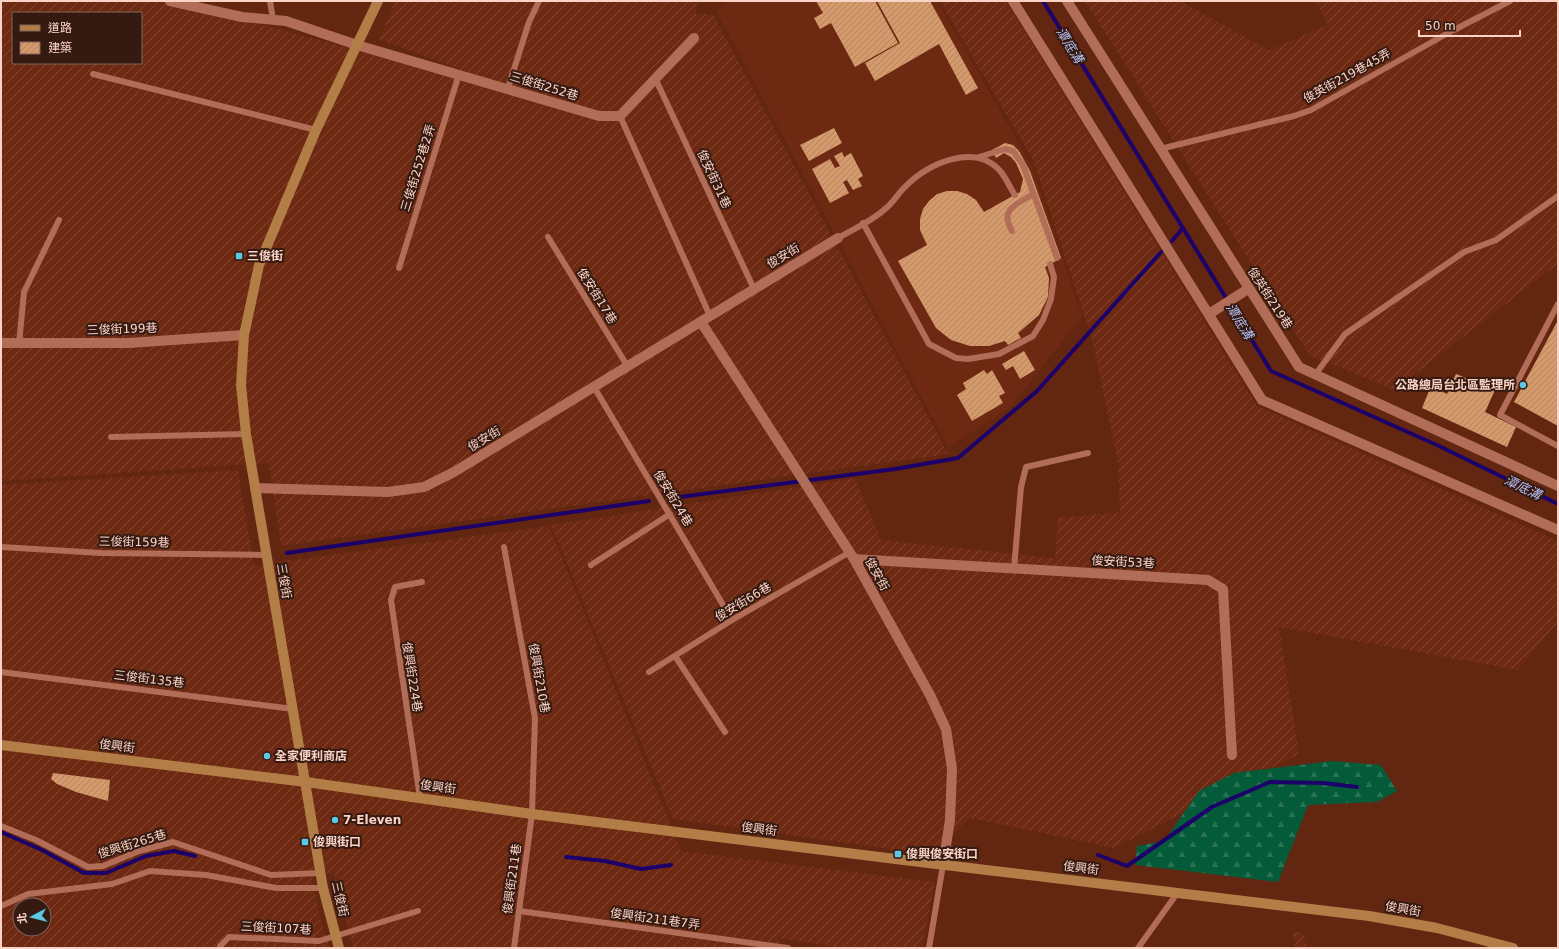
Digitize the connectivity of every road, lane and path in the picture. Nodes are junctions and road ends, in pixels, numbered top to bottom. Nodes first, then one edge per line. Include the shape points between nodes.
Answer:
1 (170, 1) edge
2 (270, 1) edge
3 (378, 1) edge
4 (539, 1) edge
5 (1013, 1) edge
6 (1067, 1) edge
7 (1510, 1) edge
8 (273, 20) junction
9 (694, 38) dead end
10 (357, 45) junction
11 (93, 74) dead end
12 (458, 74) junction
13 (655, 78) junction
14 (508, 88) junction
15 (620, 116) junction
16 (316, 130) junction
17 (1160, 149) junction
18 (979, 157) junction
19 (1032, 194) junction
20 (1015, 196) dead end
21 (1558, 196) edge
22 (59, 220) dead end
23 (863, 223) junction
24 (1012, 231) dead end
25 (548, 237) dead end
26 (838, 238) joint
27 (1057, 258) dead end
28 (1050, 264) dead end
29 (399, 268) dead end
30 (754, 289) junction
31 (1248, 289) junction
32 (1558, 304) edge
33 (1208, 314) junction
34 (710, 316) junction
35 (701, 322) junction
36 (244, 334) junction
37 (1, 343) edge
38 (19, 344) junction
39 (628, 366) junction
40 (1315, 375) junction
41 (594, 387) junction
42 (246, 434) junction
43 (111, 437) dead end
44 (1558, 446) edge
45 (1088, 453) dead end
46 (1558, 486) edge
47 (255, 488) junction
48 (670, 514) junction
49 (1558, 530) edge
50 (1, 547) edge
51 (504, 547) dead end
52 (267, 555) junction
53 (852, 556) junction
54 (591, 565) dead end
55 (1014, 569) junction
56 (422, 582) dead end
57 (732, 620) junction
58 (675, 656) junction
59 (1, 672) edge
60 (649, 672) dead end
61 (294, 709) junction
62 (725, 732) dead end
63 (1, 745) edge
64 (1232, 755) dead end
65 (306, 782) junction
66 (420, 798) junction
67 (532, 814) junction
68 (1, 826) edge
69 (943, 865) junction
70 (321, 873) junction
71 (323, 888) junction
72 (1178, 892) junction
73 (1, 906) edge
74 (519, 911) junction
75 (418, 912) dead end
76 (336, 937) junction
77 (220, 948) edge
78 (339, 948) edge
79 (514, 948) edge
80 (788, 948) edge
81 (929, 948) edge
82 (1138, 948) edge
83 (1513, 948) edge

1 - 8 street, 三俊街252巷 via 242,17
2 - 8 lane
3 - 10 street, 三俊街
4 - 14 lane via 529,22
5 - 33 street
6 - 17 street, 俊英街219巷
7 - 17 lane, 俊英街219巷45弄 via 1311,110
8 - 10 street, 三俊街252巷 via 286,21
9 - 13 street
10 - 12 street, 三俊街252巷
10 - 16 street, 三俊街
11 - 16 lane
12 - 14 street, 三俊街252巷
12 - 29 lane, 三俊街252巷2弄
13 - 15 street
13 - 30 lane, 俊安街31巷
14 - 15 street, 三俊街252巷 via 599,116
15 - 34 lane
16 - 36 street, 三俊街 via 259,265
17 - 31 street, 俊英街219巷
18 - 19 lane via 1005,149 1013,151 1023,166
18 - 20 lane via 1000,171
18 - 23 lane via 946,161 923,172 906,185 886,209
19 - 24 lane via 1010,208 1007,223
19 - 27 lane
21 - 40 lane via 1496,240 1464,252 1345,334
22 - 38 lane via 24,292
23 - 26 lane
23 - 28 lane via 929,344 956,358 968,359 999,354 1033,336 1051,300 1054,277
25 - 39 lane, 俊安街17巷
26 - 30 street, 俊安街
30 - 34 street, 俊安街
31 - 33 street
31 - 40 street, 俊英街219巷 via 1299,367
32 - 44 lane via 1500,415
33 - 49 street via 1262,400
34 - 35 street, 俊安街
35 - 39 street, 俊安街
35 - 53 street, 俊安街
36 - 38 street, 三俊街199巷 via 129,343
36 - 42 street, 三俊街 via 241,385
37 - 38 street, 三俊街199巷
39 - 41 street, 俊安街
40 - 46 street, 俊英街219巷
41 - 47 street, 俊安街 via 454,472 424,487 388,492
41 - 48 lane, 俊安街24巷
42 - 43 lane
42 - 47 street, 三俊街
45 - 55 lane via 1026,467 1021,487
47 - 52 street, 三俊街
48 - 54 lane
48 - 57 lane, 俊安街24巷
50 - 52 lane, 三俊街159巷 via 101,553
51 - 67 lane, 俊興街210巷 via 535,718
52 - 61 street, 三俊街
53 - 55 street, 俊安街53巷
53 - 57 lane, 俊安街66巷
53 - 69 street, 俊安街 via 930,695 946,729 952,769 950,820
55 - 64 street, 俊安街53巷 via 1208,580 1223,589
56 - 66 lane, 俊興街224巷 via 395,587 391,600
57 - 58 lane, 俊安街66巷
58 - 60 lane, 俊安街66巷
58 - 62 lane
59 - 61 lane, 三俊街135巷
61 - 65 street, 三俊街
63 - 65 street, 俊興街
65 - 66 street, 俊興街
65 - 70 street, 三俊街
66 - 67 street, 俊興街
67 - 69 street, 俊興街
67 - 74 lane, 俊興街211巷
68 - 70 lane, 俊興街265巷 via 36,840 88,867 103,866 139,851 173,842 271,875
69 - 72 street, 俊興街
69 - 81 lane
70 - 71 street, 三俊街
71 - 73 lane via 276,888 206,875 150,871 112,884 28,894
71 - 76 street, 三俊街
72 - 82 lane
72 - 83 street, 俊興街 via 1369,916 1437,928
74 - 79 lane, 俊興街211巷
74 - 80 lane, 俊興街211巷7弄
75 - 76 lane
76 - 77 lane, 三俊街107巷 via 319,941 229,937
76 - 78 street, 三俊街

